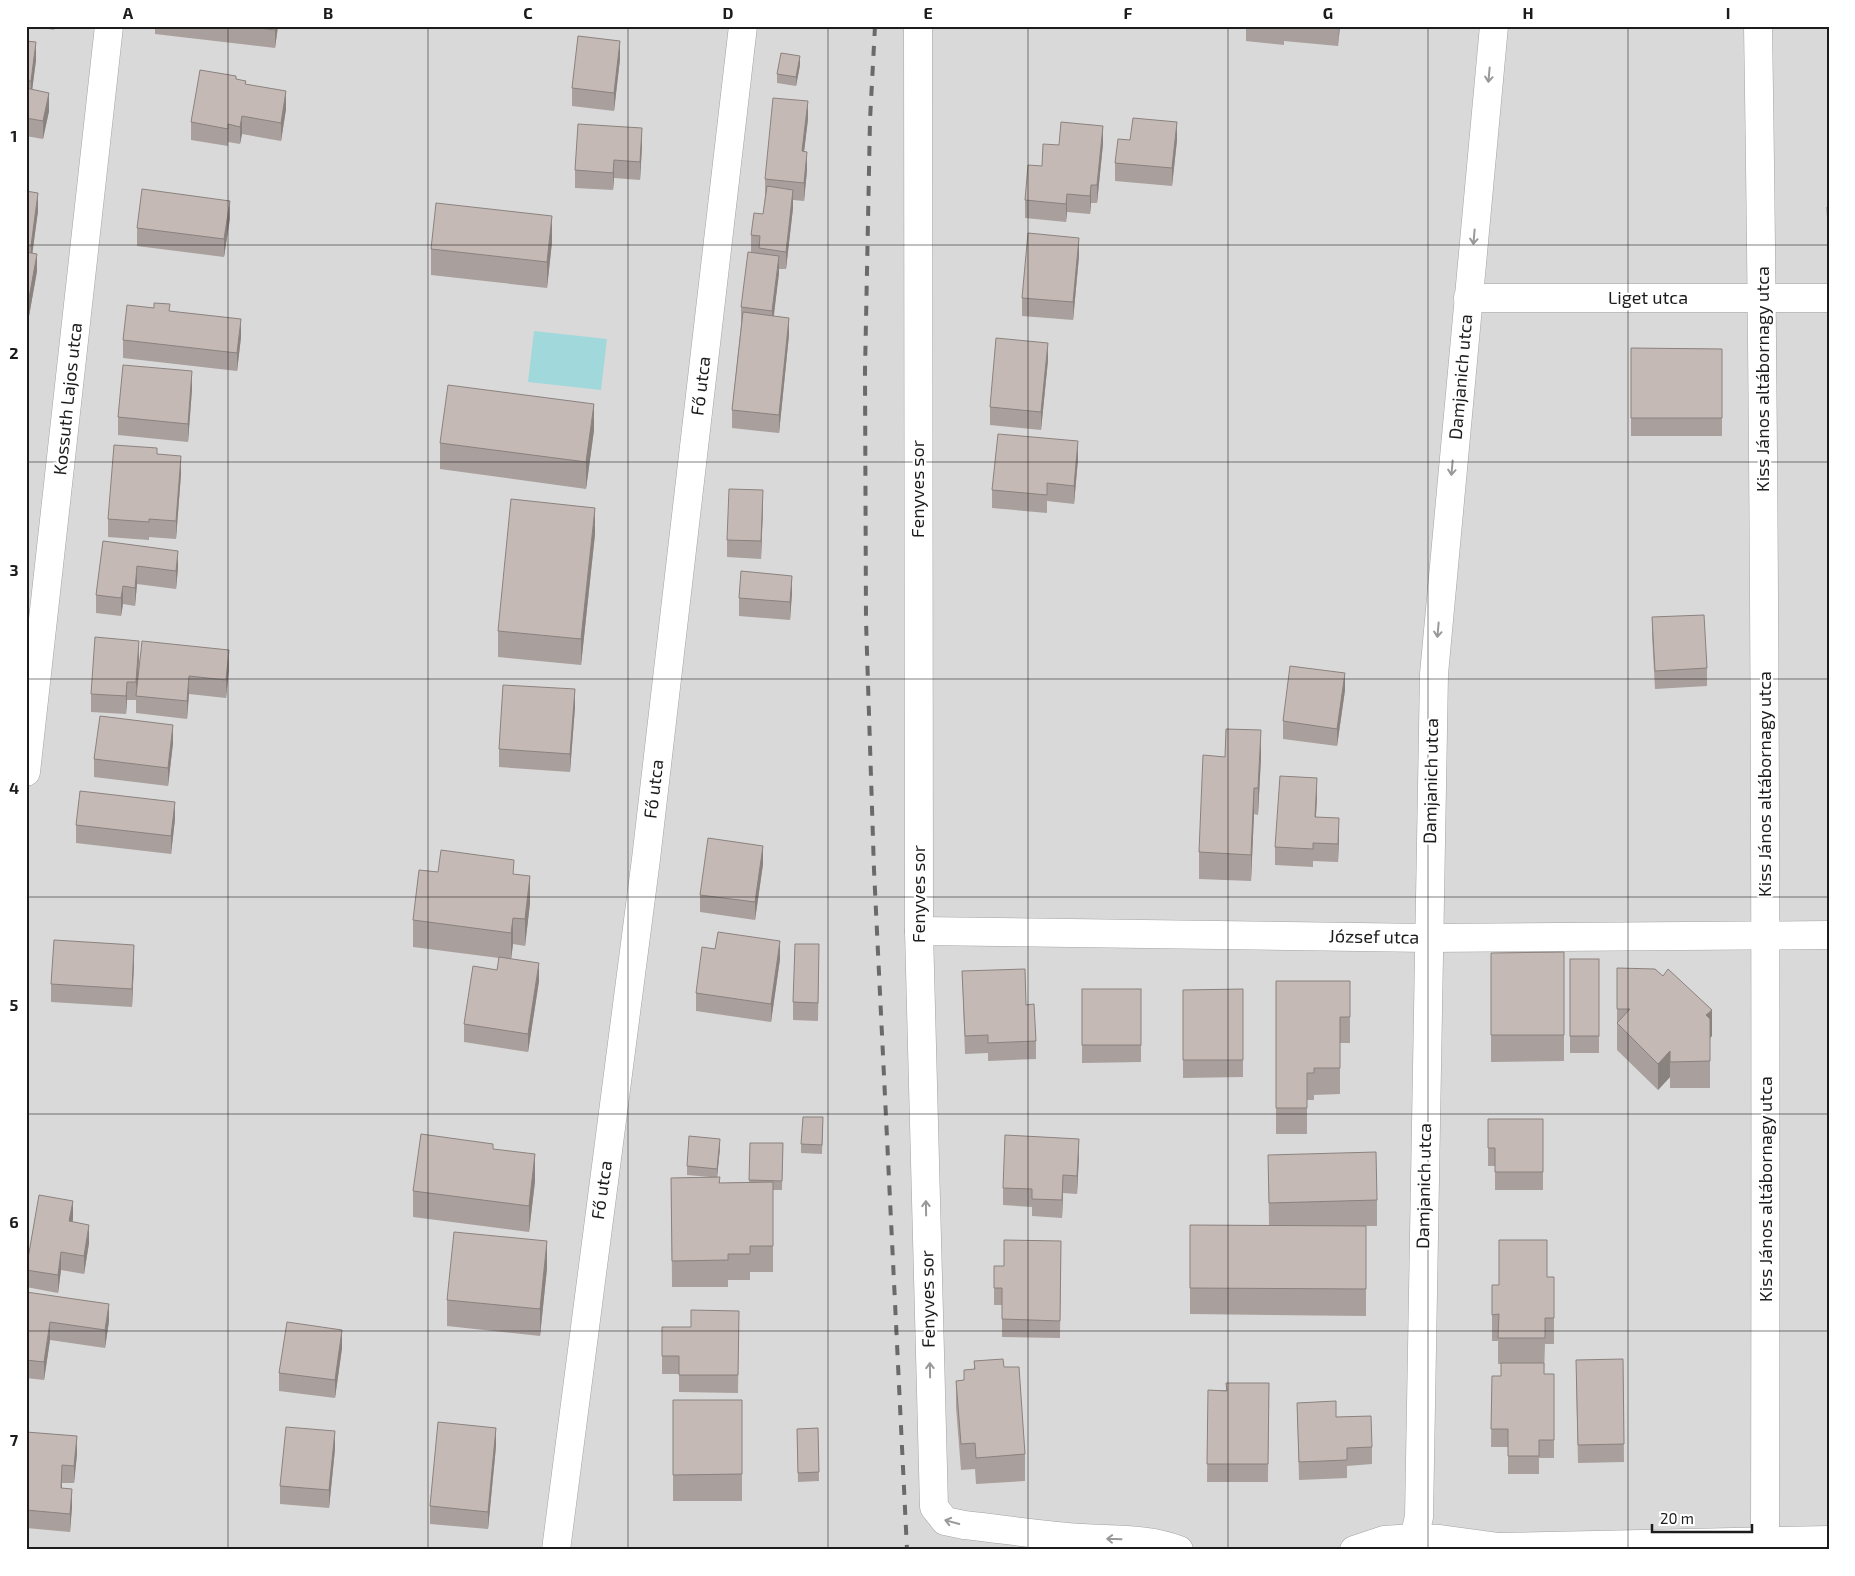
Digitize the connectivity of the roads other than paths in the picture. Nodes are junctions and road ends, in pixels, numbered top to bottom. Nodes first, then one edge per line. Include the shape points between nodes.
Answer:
1 (109, 26) edge
2 (742, 26) edge
3 (918, 26) edge
4 (1494, 26) edge
5 (1758, 26) edge
6 (1468, 298) junction
7 (1762, 298) junction
8 (1829, 298) edge
9 (26, 772) edge
10 (919, 931) junction
11 (1766, 934) junction
12 (1829, 935) edge
13 (1428, 938) junction
14 (1414, 1538) junction
15 (1829, 1540) edge
16 (1765, 1541) junction
17 (1491, 1548) edge
18 (556, 1550) edge
19 (1179, 1550) edge
20 (1354, 1550) edge

1 - 9 street, Kossuth Lajos utca
2 - 18 street, Fő utca via 646,859
3 - 10 street, Fenyves sor
4 -> 6 street, Damjanich utca
5 - 7 street, Kiss János altábornagy utca
6 - 7 street, Liget utca
6 -> 13 street, Damjanich utca via 1434,674
7 - 8 street, Liget utca
7 - 11 street, Kiss János altábornagy utca
10 - 13 street, József utca
19 -> 10 street, Fenyves sor via 1121,1539 964,1525 945,1521 934,1507
11 - 12 street, József utca
11 - 13 street, József utca
11 - 16 street, Kiss János altábornagy utca
13 - 14 street, Damjanich utca via 1420,1517
14 - 17 street
14 - 20 street via 1384,1540
15 - 16 street
16 - 17 street

